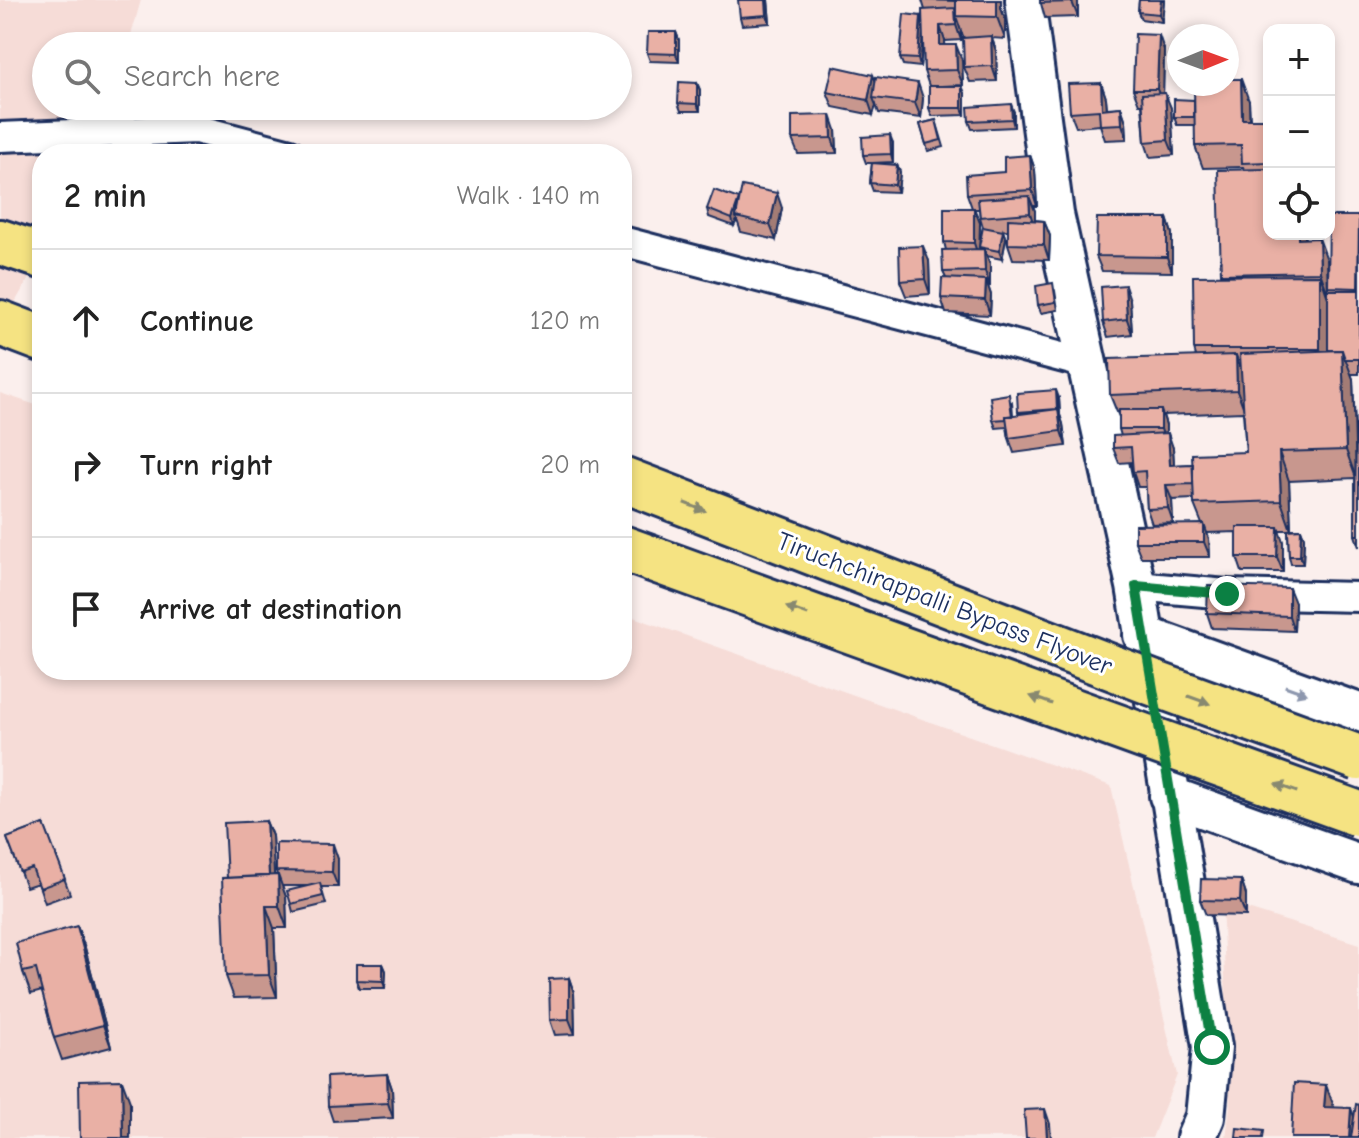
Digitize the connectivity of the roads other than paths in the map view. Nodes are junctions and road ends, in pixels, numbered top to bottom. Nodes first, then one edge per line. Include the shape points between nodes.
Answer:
1 (1025, 0) edge
2 (0, 137) edge
3 (252, 144) edge
4 (0, 242) edge
5 (632, 244) edge
6 (32, 253) edge
7 (0, 323) edge
8 (32, 335) edge
9 (1087, 364) junction
10 (632, 483) edge
11 (632, 552) edge
12 (1136, 586) junction
13 (1359, 597) edge
14 (1143, 635) junction
15 (1359, 713) edge
16 (1359, 758) edge
17 (1169, 796) junction
18 (1359, 814) edge
19 (1359, 864) edge
20 (1196, 1138) edge

1 - 9 main road via 1054,214
2 - 3 street via 196,129
4 - 6 highway
5 - 9 street
7 - 8 highway
9 - 12 main road
10 -> 16 highway, Tiruchchirappalli Bypass Flyover, bridge
18 -> 11 highway, bridge
12 - 13 street
12 - 14 main road
14 -> 15 main road
14 - 17 main road
17 - 19 main road
17 - 20 main road via 1212,1047 1205,1117

